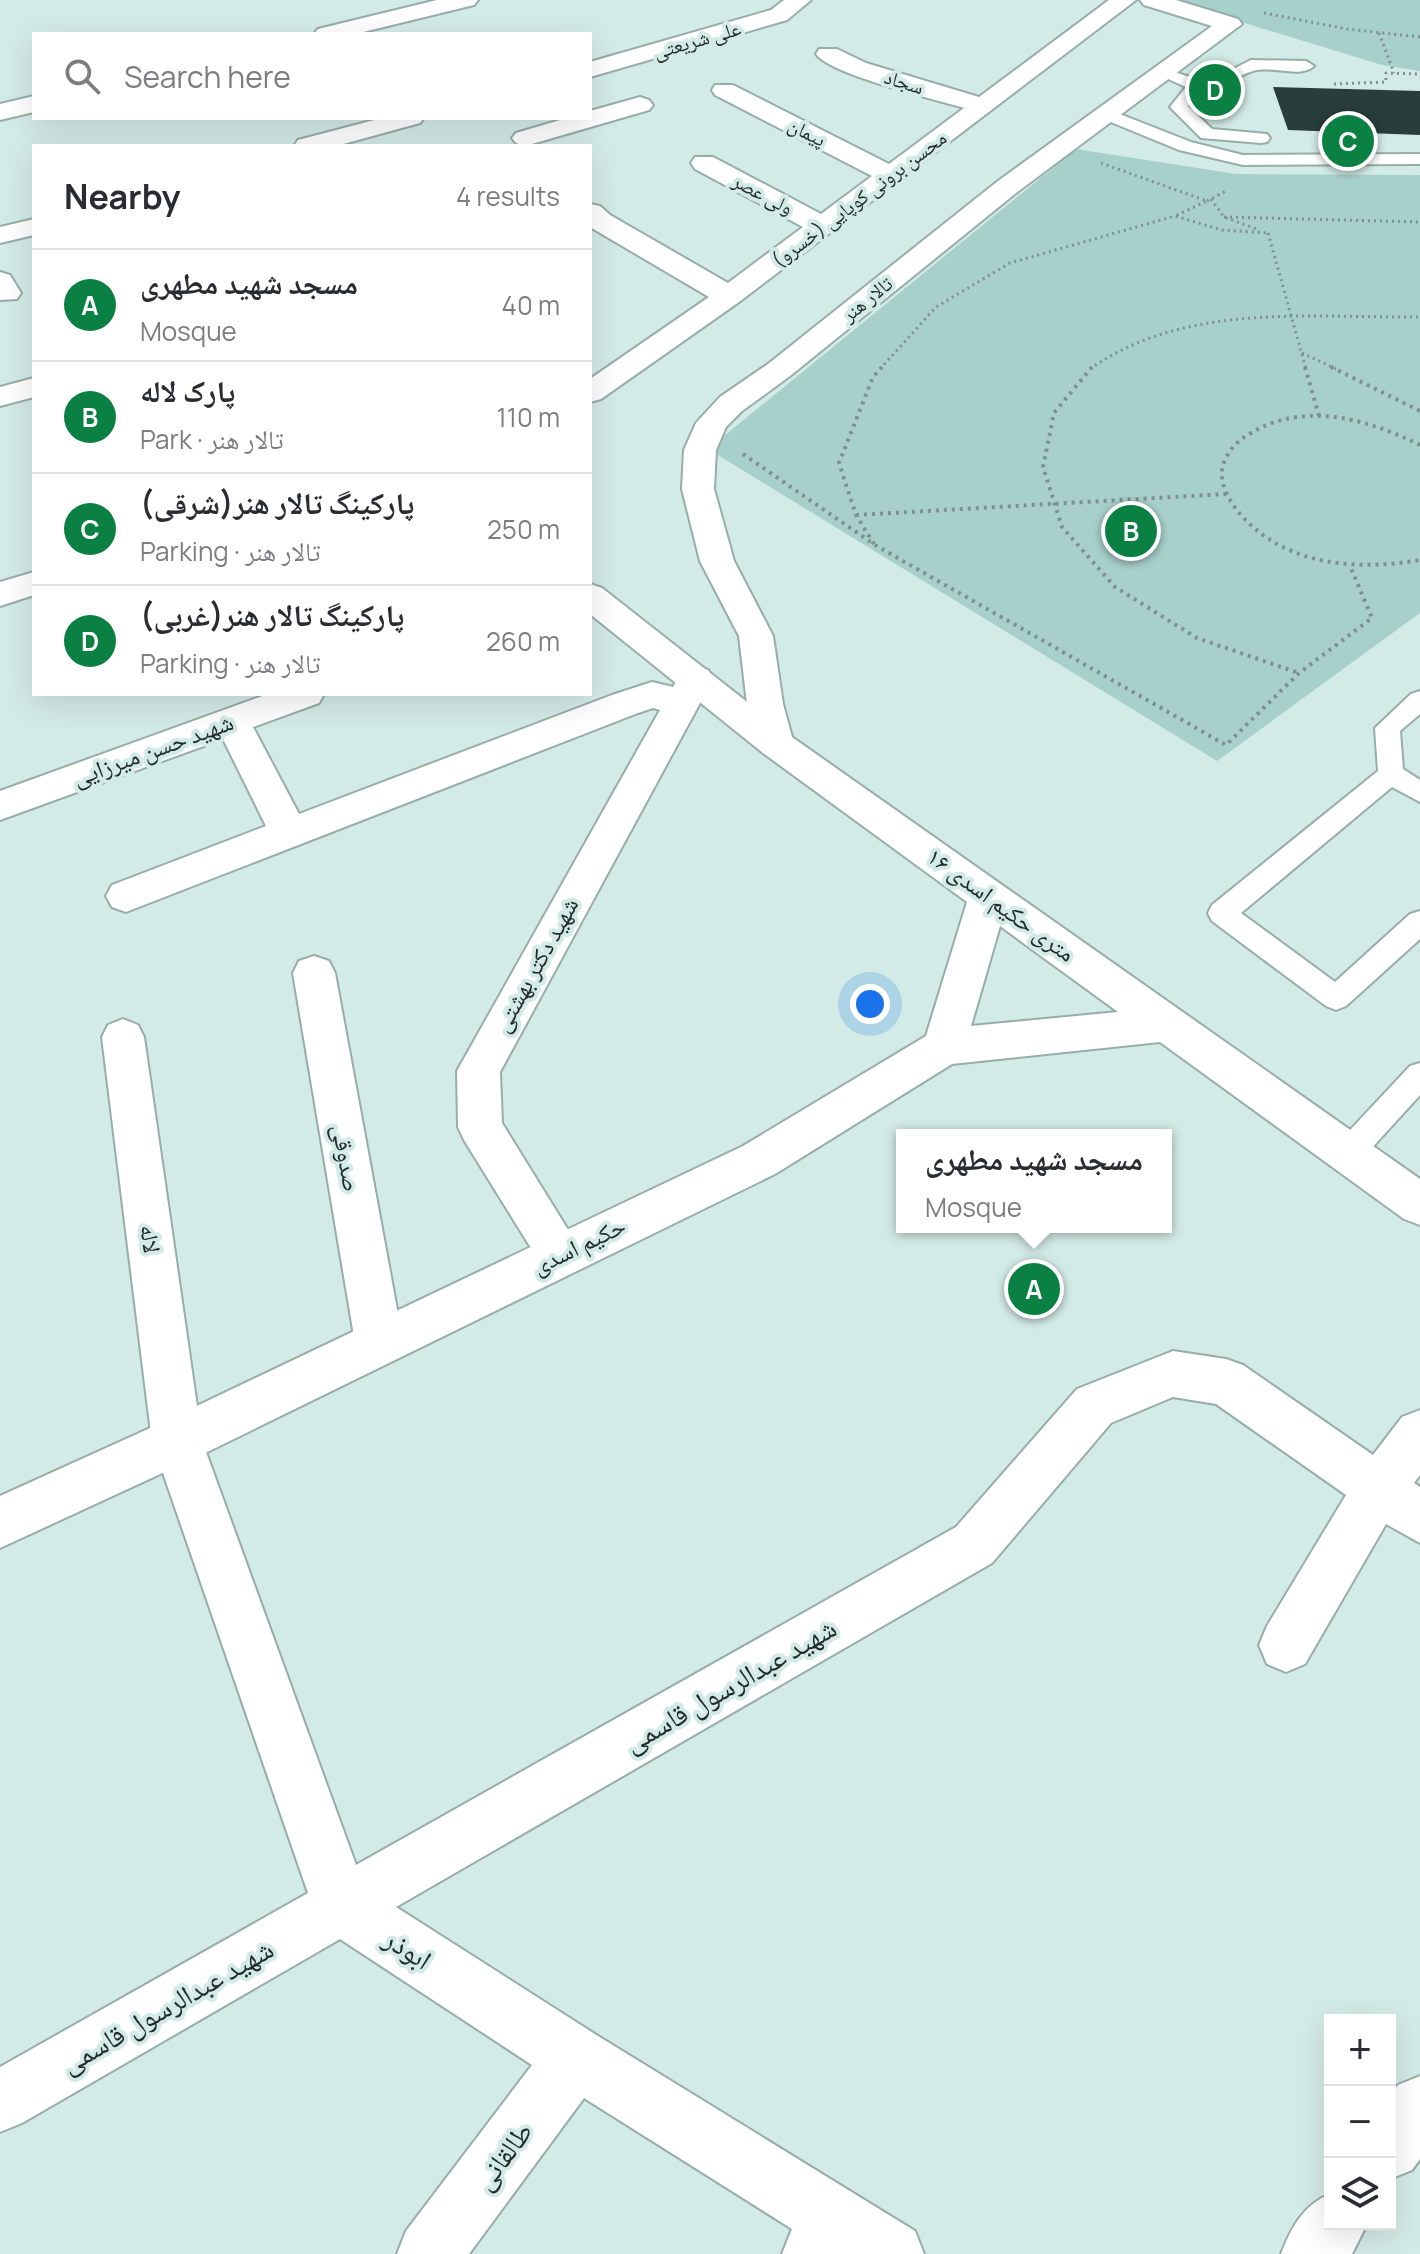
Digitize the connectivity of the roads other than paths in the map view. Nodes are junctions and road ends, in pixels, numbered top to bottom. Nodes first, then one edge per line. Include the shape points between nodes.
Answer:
1 (466, 0) edge
2 (799, 0) edge
3 (1124, 0) edge
4 (1152, 0) edge
5 (334, 32) edge
6 (828, 54) dead end
7 (1306, 66) dead end
8 (592, 69) edge
9 (1163, 73) junction
10 (1196, 85) junction
11 (724, 90) dead end
12 (32, 104) edge
13 (640, 105) dead end
14 (983, 106) junction
15 (0, 112) edge
16 (1107, 114) junction
17 (592, 117) edge
18 (404, 120) edge
19 (579, 120) edge
20 (522, 134) edge
21 (1261, 138) dead end
22 (1296, 139) dead end
23 (1370, 141) dead end
24 (314, 144) edge
25 (1420, 159) edge
26 (704, 163) dead end
27 (1305, 164) junction
28 (1379, 164) junction
29 (890, 175) junction
30 (592, 214) edge
31 (822, 226) junction
32 (32, 227) edge
33 (0, 235) edge
34 (729, 296) junction
35 (32, 388) edge
36 (592, 392) edge
37 (0, 397) edge
38 (32, 584) edge
39 (0, 594) edge
40 (592, 598) edge
41 (688, 690) junction
42 (301, 696) edge
43 (1420, 700) edge
44 (232, 721) junction
45 (776, 744) junction
46 (1391, 774) junction
47 (1420, 792) edge
48 (0, 806) edge
49 (289, 833) junction
50 (126, 896) dead end
51 (989, 896) junction
52 (1420, 922) edge
53 (314, 973) dead end
54 (1168, 1024) junction
55 (123, 1037) dead end
56 (944, 1047) junction
57 (1420, 1075) edge
58 (1348, 1153) junction
59 (1414, 1191) edge
60 (560, 1254) junction
61 (379, 1342) junction
62 (1420, 1434) edge
63 (177, 1441) junction
64 (1399, 1503) edge
65 (0, 1522) edge
66 (1286, 1645) dead end
67 (342, 1906) junction
68 (576, 2058) junction
69 (0, 2101) edge
70 (1420, 2107) edge
71 (1396, 2140) edge
72 (1331, 2230) edge
73 (825, 2236) edge
74 (429, 2254) edge
75 (892, 2254) edge
76 (1313, 2254) edge

1 - 5 street
2 - 8 street, علی شریعتی via 779,15
3 - 14 street, محسن برونی کوپایی (خسرو)
4 - 9 street, تالار هنر via 1230,24
6 - 14 street, سجاد via 857,68
7 - 10 lane via 1251,65 1215,85
9 - 10 lane
9 - 16 street, تالار هنر
10 - 21 lane via 1179,107 1207,134
11 - 29 street, پیمان
12 - 15 street
13 - 17 street
14 - 29 street, محسن برونی کوپایی (خسرو)
16 - 27 lane via 1185,146 1243,160
16 - 45 street, تالار هنر via 1007,187 712,423 700,450 698,489 717,561 756,636
18 - 24 street
19 - 20 street
22 - 27 lane
23 - 28 lane
25 - 28 lane
26 - 31 street, ولی عصر
27 - 28 lane
29 - 31 street, محسن برونی کوپایی (خسرو)
30 - 34 street
31 - 34 street, محسن برونی کوپایی (خسرو)
32 - 33 street
34 - 36 street, محسن برونی کوپایی (خسرو)
35 - 37 street
38 - 39 street
40 - 41 street, ۱۶ متری حکیم اسدی
41 - 45 street, ۱۶ متری حکیم اسدی
41 - 49 street via 625,704
41 - 60 street, شهید دکتر بهشتی via 478,1071 480,1127
42 - 44 street, شهید حسن میرزایی
43 - 46 lane via 1387,728
44 - 48 street, شهید حسن میرزایی
44 - 49 street
45 - 51 street, ۱۶ متری حکیم اسدی
46 - 47 lane
46 - 52 lane via 1222,913 1336,998
49 - 50 street
51 - 54 street, ۱۶ متری حکیم اسدی
51 - 56 street
53 - 61 street, صدوقی
54 - 56 street, حکیم اسدی
54 - 58 street, ۱۶ متری حکیم اسدی
55 - 63 street, لاله
56 - 60 street, حکیم اسدی via 759,1160
57 - 58 lane
58 - 59 street, ۱۶ متری حکیم اسدی
60 - 61 street, حکیم اسدی
61 - 63 street, حکیم اسدی
62 - 64 street
63 - 65 street, حکیم اسدی
63 - 67 street
64 - 66 street
64 - 67 street, شهید عبدالرسول قاسمی via 1226,1382 1173,1374 1094,1406 974,1545
67 - 68 street, ابوذر
67 - 69 street, شهید عبدالرسول قاسمی
68 - 73 street, ابوذر
68 - 74 street, طالقانی
70 - 71 street
72 - 76 street
73 - 75 street, ابوذر

